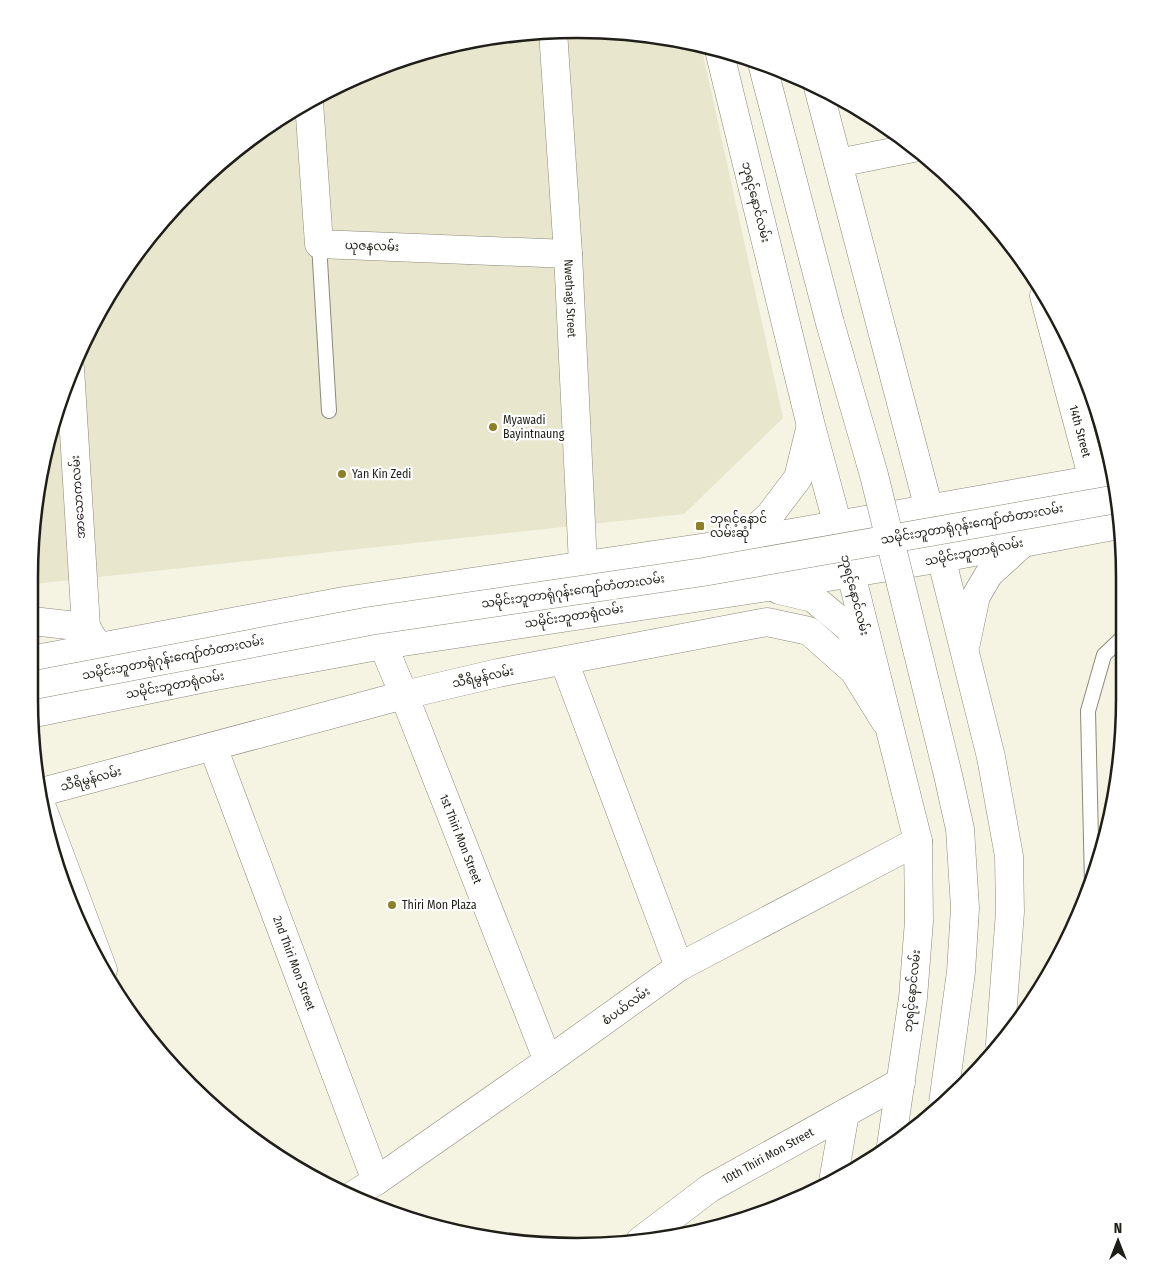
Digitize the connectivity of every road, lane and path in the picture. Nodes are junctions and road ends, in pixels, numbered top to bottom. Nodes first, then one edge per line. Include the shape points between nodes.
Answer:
1 (553, 39) edge
2 (722, 58) edge
3 (764, 72) edge
4 (820, 96) edge
5 (309, 109) edge
6 (906, 149) edge
7 (838, 163) junction
8 (319, 244) junction
9 (568, 254) junction
10 (1054, 327) edge
11 (72, 389) edge
12 (329, 411) dead end
13 (811, 426) junction
14 (1103, 478) edge
15 (1110, 500) edge
16 (929, 509) junction
17 (837, 525) junction
18 (1113, 526) edge
19 (741, 542) junction
20 (1024, 542) junction
21 (942, 558) junction
22 (582, 565) junction
23 (851, 574) junction
24 (768, 588) junction
25 (38, 623) edge
26 (92, 637) junction
27 (1116, 644) edge
28 (383, 645) junction
29 (965, 647) junction
30 (38, 657) edge
31 (564, 661) junction
32 (874, 670) junction
33 (38, 684) edge
34 (404, 695) junction
35 (38, 712) edge
36 (890, 728) junction
37 (213, 747) junction
38 (46, 791) edge
39 (918, 841) junction
40 (1091, 858) edge
41 (64, 866) edge
42 (78, 903) edge
43 (679, 967) junction
44 (1001, 1032) edge
45 (548, 1061) junction
46 (901, 1082) junction
47 (944, 1094) edge
48 (845, 1113) junction
49 (893, 1136) edge
50 (835, 1172) edge
51 (376, 1181) junction
52 (358, 1192) edge
53 (650, 1234) edge

1 - 9 main road, Nwethagi Street
2 - 13 main road, ဘုရင့်နောင်လမ်း
3 - 47 main road, bridge via 830,323 874,475 960,830 965,908 961,972
4 - 7 main road
5 - 8 main road
6 - 7 main road
7 - 16 main road
8 - 9 main road, ယုဇနလမ်း
8 - 12 lane
9 - 22 main road, Nwethagi Street
10 - 14 main road, 14th Street
11 - 26 main road, အာသောကလမ်း
13 - 17 main road, ဘုရင့်နောင်လမ်း
13 - 19 main road via 798,478 770,515
14 - 16 main road
15 - 33 main road, သမိုင်းဘူတာရုံဂုန်းကျော်တံတားလမ်း, bridge via 703,572 370,620
16 - 17 main road
16 - 21 main road
17 - 19 main road
17 - 23 main road, ဘုရင့်နောင်လမ်း
18 - 20 main road, သမိုင်းဘူတာရုံလမ်း
19 - 22 main road
20 - 21 main road, သမိုင်းဘူတာရုံလမ်း
20 - 29 main road via 989,574 976,596
21 - 23 main road, သမိုင်းဘူတာရုံလမ်း
21 - 29 main road
22 - 26 main road
23 - 24 main road, သမိုင်းဘူတာရုံလမ်း
23 - 32 main road, ဘုရင့်နောင်လမ်း
24 - 28 main road, သမိုင်းဘူတာရုံလမ်း
24 - 32 main road via 813,598 849,628
25 - 26 main road
26 - 30 main road
27 - 40 lane via 1104,655 1088,711
28 - 34 main road, 1st Thiri Mon Street
28 - 35 main road, သမိုင်းဘူတာရုံလမ်း
29 - 44 main road via 991,757 1008,856 1010,912
31 - 34 main road, သီရိမွန်လမ်း
31 - 36 main road, သီရိမွန်လမ်း via 766,622 809,631 854,671
31 - 43 main road
32 - 36 main road, ဘုရင့်နောင်လမ်း
34 - 37 main road, သီရိမွန်လမ်း
34 - 45 main road, 1st Thiri Mon Street
36 - 39 main road, ဘုရင့်နောင်လမ်း
37 - 38 main road, သီရိမွန်လမ်း
37 - 51 main road, 2nd Thiri Mon Street
39 - 43 main road, စံပယ်လမ်း
39 - 46 main road, ဘုရင့်နောင်လမ်း via 919,921 913,998
41 - 42 main road
43 - 45 main road, စံပယ်လမ်း
45 - 51 main road, စံပယ်လမ်း
46 - 48 main road, 10th Thiri Mon Street
46 - 49 main road, ဘုရင့်နောင်လမ်း
48 - 50 main road
48 - 53 main road, 10th Thiri Mon Street via 710,1188
51 - 52 main road, စံပယ်လမ်း

